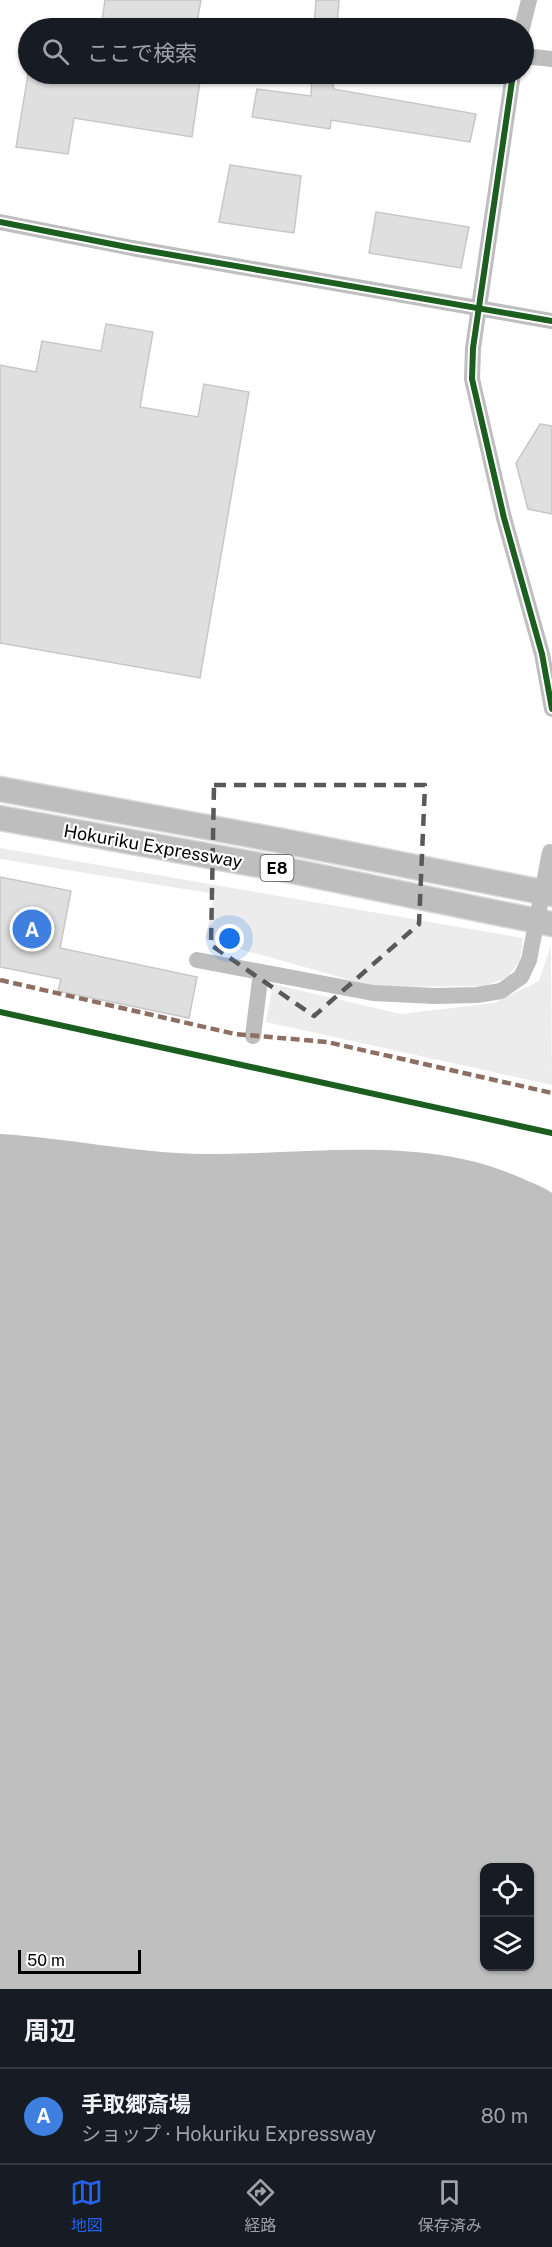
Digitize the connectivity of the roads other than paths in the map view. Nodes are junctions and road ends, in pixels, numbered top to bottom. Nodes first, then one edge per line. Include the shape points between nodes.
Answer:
1 (529, 0) edge
2 (524, 18) edge
3 (534, 58) edge
4 (552, 59) edge
5 (511, 84) edge
6 (0, 222) edge
7 (479, 309) junction
8 (552, 321) edge
9 (552, 709) edge
10 (0, 789) edge
11 (0, 818) edge
12 (551, 847) edge
13 (552, 894) edge
14 (552, 924) edge
15 (197, 960) dead end
16 (261, 972) junction
17 (253, 1036) dead end

1 - 2 street
3 - 4 street
5 - 7 street
6 - 7 street
7 - 8 street
7 - 9 street via 472,379 504,518 542,654
10 - 13 highway, Hokuriku Expressway / E8
11 - 14 highway, Hokuriku Expressway / E8 via 292,871
12 - 16 street, bridge via 529,960 521,977 501,991 477,995 373,993
15 - 16 street
16 - 17 street

